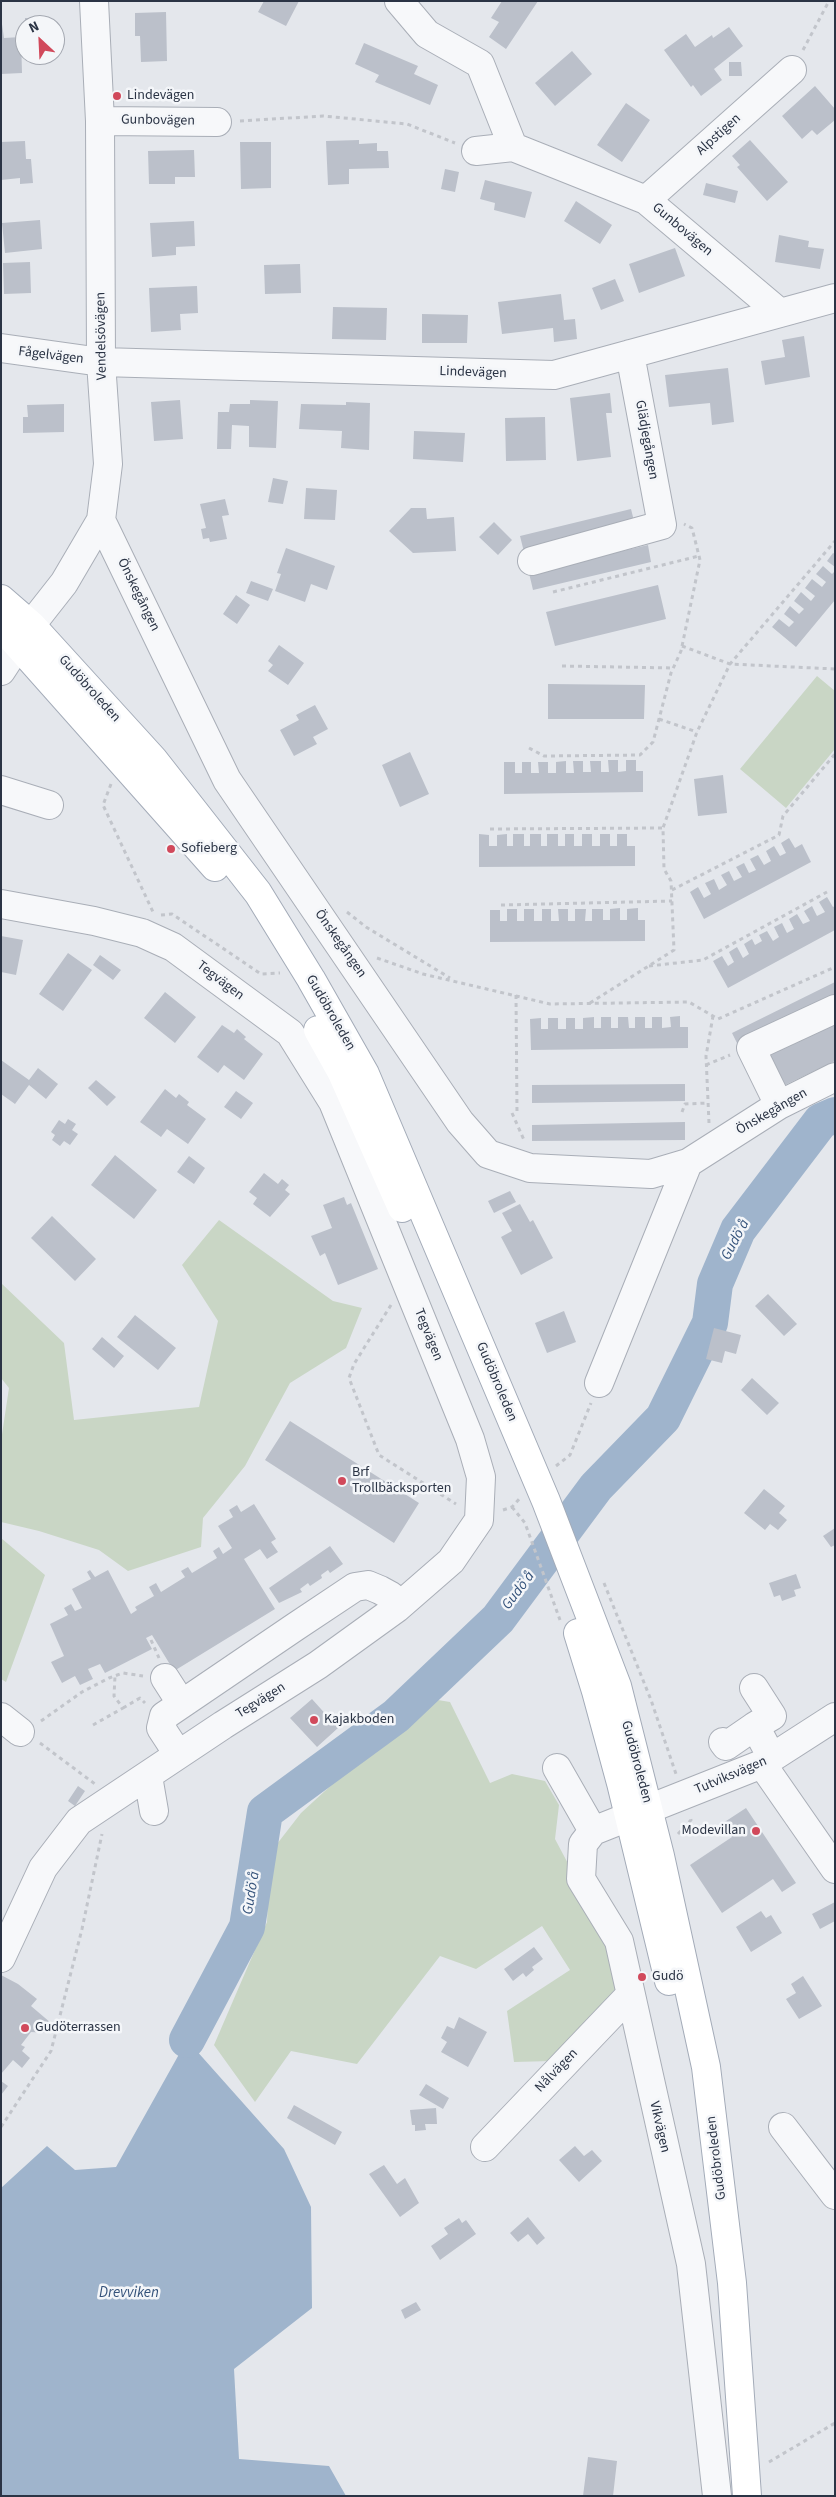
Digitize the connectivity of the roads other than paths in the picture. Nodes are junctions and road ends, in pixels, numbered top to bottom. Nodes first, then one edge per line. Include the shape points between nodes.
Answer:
1 (94, 1) edge
2 (399, 1) edge
3 (792, 70) road end
4 (100, 121) junction
5 (217, 122) road end
6 (513, 147) junction
7 (476, 151) road end
8 (646, 200) junction
9 (835, 298) edge
10 (780, 313) junction
11 (1, 348) edge
12 (630, 354) junction
13 (101, 362) junction
14 (101, 520) junction
15 (532, 561) dead end
16 (1, 599) edge
17 (1, 626) edge
18 (25, 635) junction
19 (1, 671) edge
20 (1, 790) edge
21 (49, 805) dead end
22 (1, 904) edge
23 (835, 1009) edge
24 (835, 1077) edge
25 (779, 1105) junction
26 (688, 1163) junction
27 (599, 1383) dead end
28 (397, 1608) junction
29 (165, 1678) road end
30 (754, 1688) dead end
31 (182, 1703) junction
32 (835, 1717) edge
33 (755, 1726) junction
34 (722, 1742) dead end
35 (178, 1754) junction
36 (767, 1761) junction
37 (557, 1768) dead end
38 (148, 1776) junction
39 (154, 1811) dead end
40 (639, 1812) junction
41 (593, 1831) junction
42 (835, 1868) edge
43 (1, 1958) edge
44 (630, 1995) junction
45 (783, 2127) dead end
46 (485, 2147) dead end
47 (835, 2196) edge
48 (716, 2496) edge
49 (747, 2496) edge

1 - 4 street, Vendelsövägen
2 - 6 street via 427,34 480,64
3 - 8 street, Alpstigen
4 - 5 street, Gunbovägen
4 - 13 street, Vendelsövägen
6 - 7 street, Gunbovägen
6 - 8 street, Gunbovägen
8 - 10 street, Gunbovägen
9 - 10 street, Lindevägen
10 - 12 street, Lindevägen
11 - 13 street, Fågelvägen
12 - 13 street, Lindevägen via 554,375
12 - 15 street, Glädjegången via 661,518
13 - 14 street, Vendelsövägen via 108,464
14 - 18 street, Vendelsövägen via 64,583
14 - 26 street, Önskegången via 227,780 477,1143 488,1154 530,1168 651,1174
16 - 18 main road, Gudöbroleden
17 - 18 main road, Gudöbroleden
18 - 19 street
18 - 40 main road, Gudöbroleden via 246,902 342,1073 557,1570
20 - 21 street
22 - 28 street, Tegvägen via 94,921 142,933 173,946 290,1033 333,1102 470,1439 481,1477 479,1520 451,1561
23 - 25 street via 752,1048
24 - 25 street, Önskegången
25 - 26 street, Önskegången
26 - 27 street
28 - 31 street via 391,1596 380,1590 368,1585 355,1587
28 - 35 street, Tegvägen via 227,1730
29 - 31 street
30 - 33 street via 772,1716
31 - 35 street via 164,1716 161,1728
32 - 36 street, Tutviksvägen
33 - 34 street via 726,1746
33 - 36 street
35 - 38 street, Tegvägen
36 - 40 street, Tutviksvägen
36 - 42 street
37 - 41 street
38 - 39 street
38 - 43 street, Tegvägen via 73,1816 43,1868
40 - 41 street
40 - 49 main road, Gudöbroleden via 732,2283
41 - 44 street, Vikvägen via 583,1844 581,1879 619,1940
44 - 46 street, Nålvägen
44 - 48 street, Vikvägen via 691,2264
45 - 47 street

